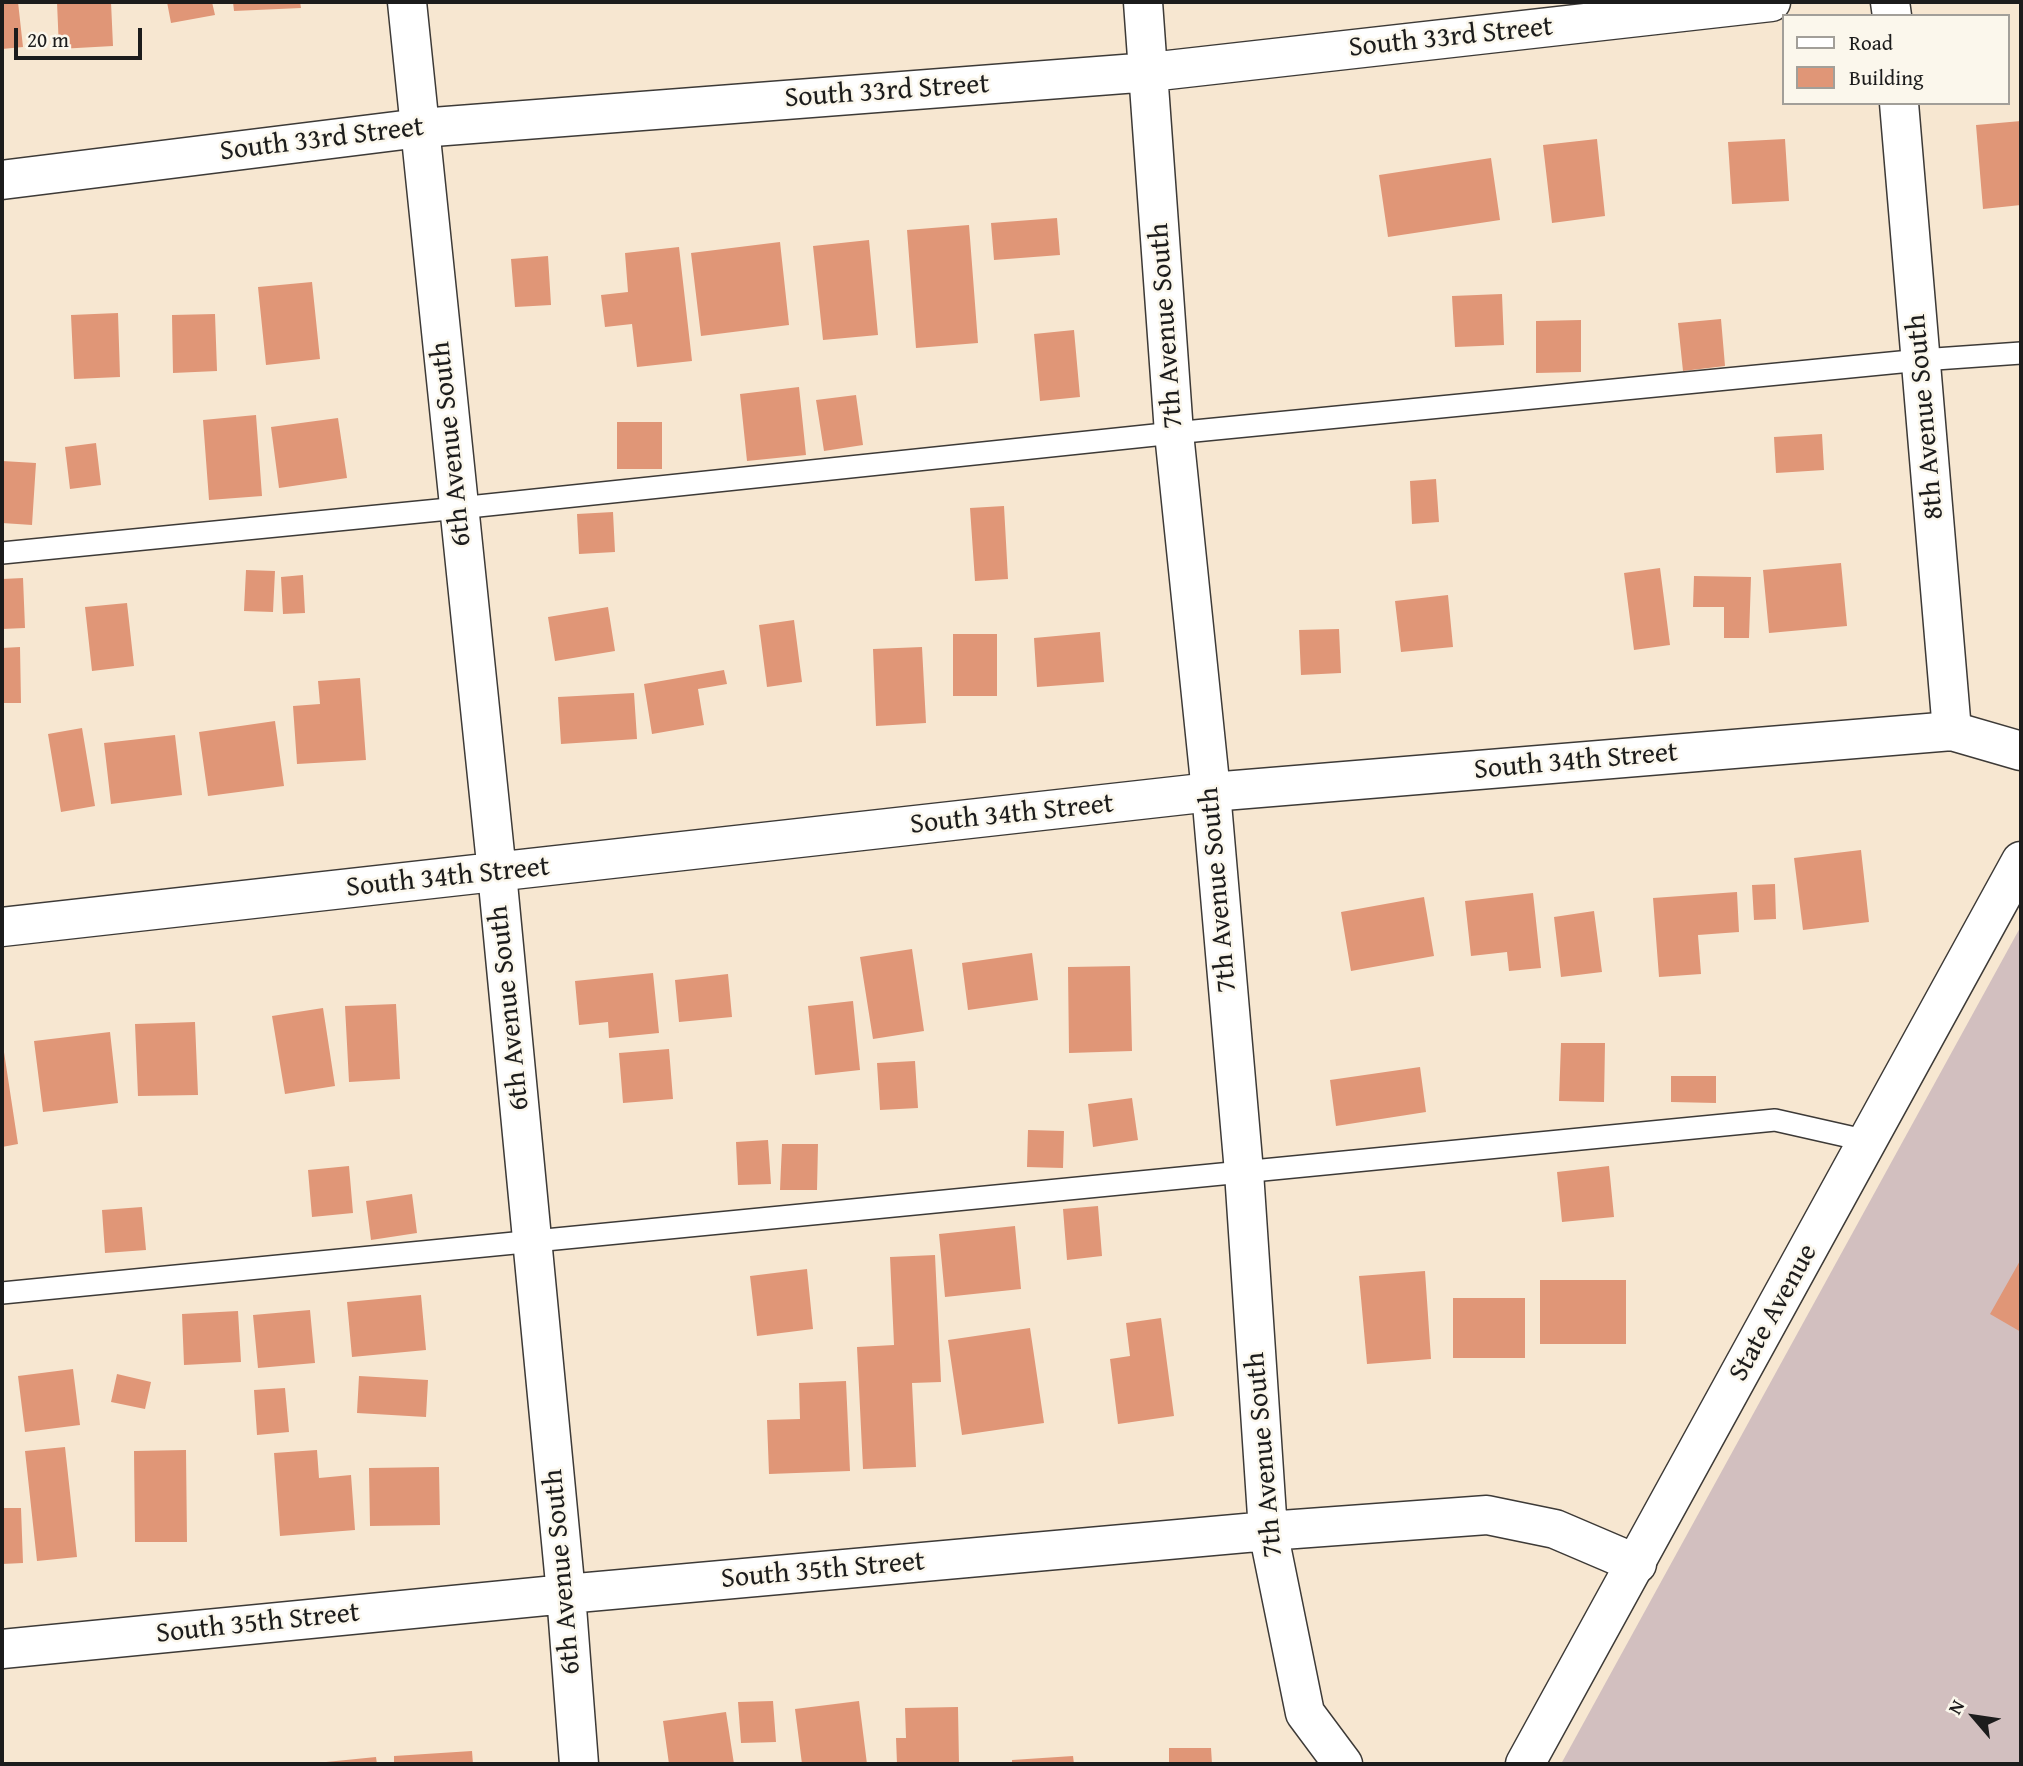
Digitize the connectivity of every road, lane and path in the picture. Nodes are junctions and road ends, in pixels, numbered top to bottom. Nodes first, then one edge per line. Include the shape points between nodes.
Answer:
1 (407, 2) edge
2 (1143, 2) edge
3 (1771, 2) edge
4 (1150, 72) junction
5 (1899, 105) edge
6 (420, 128) junction
7 (2, 180) edge
8 (2021, 354) edge
9 (1921, 360) junction
10 (1174, 433) junction
11 (459, 509) junction
12 (2, 553) edge
13 (1952, 731) junction
14 (2021, 751) edge
15 (1211, 792) junction
16 (2021, 861) edge
17 (497, 873) junction
18 (2, 927) edge
19 (1868, 1141) junction
20 (1244, 1172) junction
21 (532, 1240) junction
22 (2, 1293) edge
23 (1268, 1531) junction
24 (1637, 1564) junction
25 (566, 1594) junction
26 (2, 1649) edge
27 (579, 1764) edge
28 (1343, 1764) edge
29 (1525, 1764) edge

1 - 6 street, 6th Avenue South
2 - 4 street, 7th Avenue South
3 - 4 street, South 33rd Street
4 - 6 street, South 33rd Street
4 - 10 street, 7th Avenue South
5 - 9 street, 8th Avenue South
6 - 7 street, South 33rd Street
6 - 11 street, 6th Avenue South
8 - 9 lane
9 - 10 lane
9 - 13 street, 8th Avenue South
10 - 11 lane
10 - 15 street, 7th Avenue South
11 - 12 lane
11 - 17 street, 6th Avenue South
13 - 14 street, South 34th Street
13 - 15 street, South 34th Street
15 - 17 street, South 34th Street
15 - 20 street, 7th Avenue South
16 - 19 street, State Avenue
17 - 18 street, South 34th Street
17 - 21 street, 6th Avenue South
19 - 20 lane via 1775,1120
19 - 24 street, State Avenue
20 - 21 lane
20 - 23 street, 7th Avenue South
21 - 22 lane
21 - 25 street, 6th Avenue South
23 - 24 street, South 35th Street via 1487,1515 1555,1529
23 - 25 street, South 35th Street
23 - 28 street, 7th Avenue South via 1305,1713
24 - 29 street, State Avenue
25 - 26 street, South 35th Street
25 - 27 street, 6th Avenue South

